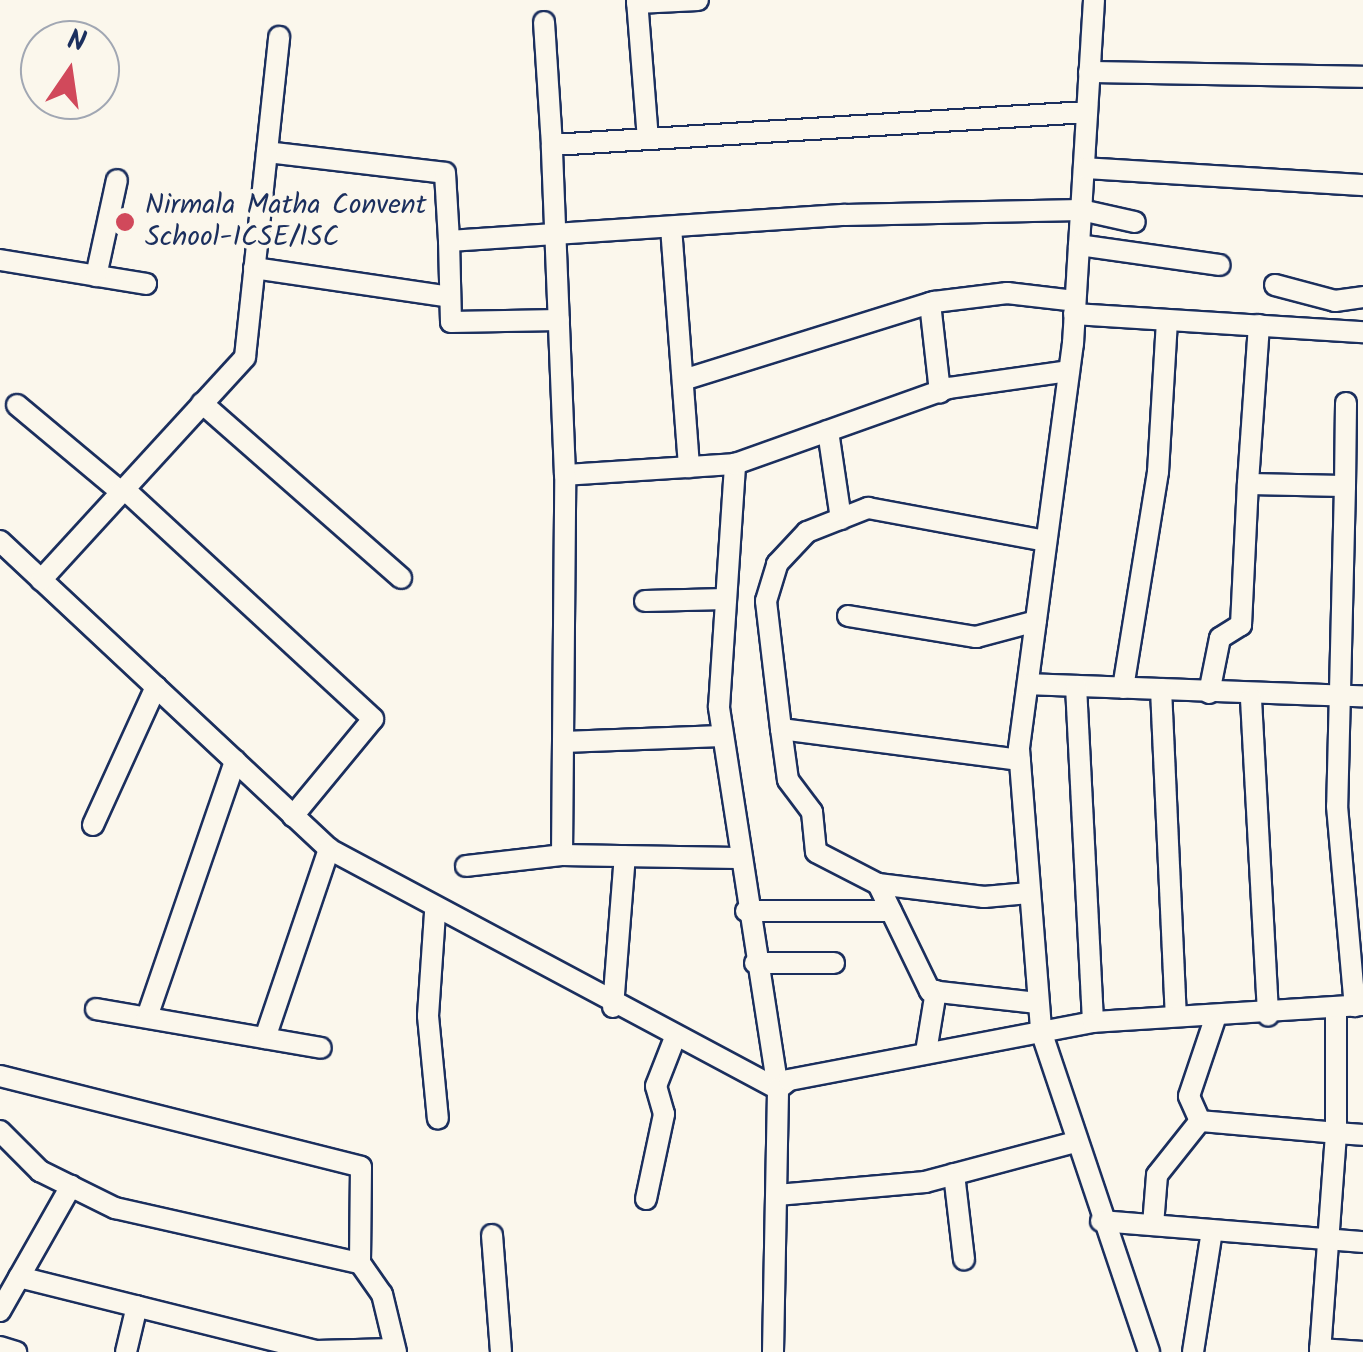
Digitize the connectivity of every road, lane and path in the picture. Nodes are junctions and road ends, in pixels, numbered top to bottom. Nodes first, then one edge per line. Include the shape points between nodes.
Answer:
1 (698, 0) edge
2 (1094, 0) edge
3 (637, 2) edge
4 (544, 22) dead end
5 (279, 38) dead end
6 (1089, 72) junction
7 (1363, 77) edge
8 (1087, 112) junction
9 (648, 139) junction
10 (552, 144) junction
11 (266, 152) junction
12 (1084, 168) junction
13 (117, 180) dead end
14 (1363, 186) edge
15 (1081, 210) junction
16 (1135, 222) dead end
17 (671, 227) junction
18 (555, 235) junction
19 (449, 241) junction
20 (1078, 245) junction
21 (0, 260) edge
22 (1220, 265) dead end
23 (254, 268) junction
24 (96, 276) junction
25 (146, 284) dead end
26 (1274, 285) dead end
27 (450, 297) junction
28 (1363, 297) edge
29 (930, 303) junction
30 (1075, 308) junction
31 (558, 320) junction
32 (1167, 320) junction
33 (1259, 325) junction
34 (1363, 332) edge
35 (1069, 371) junction
36 (683, 380) junction
37 (940, 392) junction
38 (202, 403) junction
39 (1346, 403) dead end
40 (17, 405) dead end
41 (828, 431) junction
42 (735, 464) junction
43 (689, 467) junction
44 (565, 475) junction
45 (1248, 484) junction
46 (1345, 486) junction
47 (122, 491) junction
48 (841, 518) junction
49 (0, 541) edge
50 (1046, 541) junction
51 (401, 578) dead end
52 (41, 580) junction
53 (726, 599) junction
54 (646, 601) dead end
55 (848, 616) dead end
56 (1036, 621) junction
57 (1028, 684) junction
58 (1076, 686) junction
59 (156, 687) junction
60 (1123, 688) junction
61 (1161, 690) junction
62 (1209, 693) junction
63 (1336, 696) junction
64 (1363, 696) edge
65 (1251, 699) junction
66 (782, 729) junction
67 (722, 736) junction
68 (563, 742) junction
69 (1020, 760) junction
70 (235, 761) junction
71 (294, 816) junction
72 (93, 825) dead end
73 (329, 850) junction
74 (562, 855) junction
75 (625, 856) junction
76 (736, 858) junction
77 (466, 866) dead end
78 (878, 884) junction
79 (1030, 892) junction
80 (746, 911) junction
81 (892, 912) junction
82 (434, 913) junction
83 (755, 963) junction
84 (834, 963) dead end
85 (936, 992) junction
86 (1037, 1003) junction
87 (1351, 1007) edge
88 (613, 1008) junction
89 (96, 1009) dead end
90 (1176, 1016) junction
91 (1216, 1016) junction
92 (1268, 1016) junction
93 (147, 1017) junction
94 (1093, 1022) junction
95 (1041, 1031) junction
96 (265, 1038) junction
97 (674, 1040) junction
98 (321, 1048) dead end
99 (926, 1052) junction
100 (0, 1076) edge
101 (778, 1089) junction
102 (438, 1119) dead end
103 (1200, 1121) junction
104 (0, 1130) edge
105 (1336, 1133) junction
106 (1363, 1135) edge
107 (1076, 1142) junction
108 (954, 1174) junction
109 (71, 1186) junction
110 (776, 1195) junction
111 (646, 1199) dead end
112 (1100, 1220) junction
113 (1153, 1225) junction
114 (1212, 1230) junction
115 (492, 1235) dead end
116 (1330, 1240) junction
117 (1363, 1242) edge
118 (964, 1259) dead end
119 (360, 1263) junction
120 (20, 1277) junction
121 (138, 1306) junction
122 (0, 1311) edge
123 (0, 1348) edge
124 (395, 1350) edge
125 (1320, 1350) edge
126 (16, 1352) edge
127 (126, 1352) edge
128 (502, 1352) edge
129 (772, 1352) edge
130 (1149, 1352) edge
131 (1193, 1352) edge
132 (1363, 1352) edge

1 - 3 street
2 - 6 street
3 - 9 street
4 - 10 street
5 - 11 street
6 - 7 street
6 - 8 street
8 - 9 street
8 - 12 street
9 - 10 street
10 - 18 street
11 - 19 street via 446,172
11 - 23 street
12 - 14 street
12 - 15 street
13 - 24 street
15 - 16 street
15 - 17 street
15 - 20 street
17 - 18 street
17 - 36 street
18 - 19 street
18 - 31 street
19 - 27 street
20 - 22 street
20 - 30 street
21 - 24 street
23 - 27 street
23 - 38 street via 245,356
24 - 25 street
26 - 28 street via 1335,301
27 - 31 street via 452,322
29 - 30 street via 1007,293
29 - 36 street
29 - 37 street
30 - 32 street
30 - 35 street
31 - 44 street
32 - 33 street
32 - 60 street via 1158,472
33 - 34 street
33 - 45 street
35 - 37 street
35 - 50 street
36 - 43 street
37 - 41 street
38 - 47 street
38 - 51 street
39 - 46 street
40 - 47 street
41 - 42 street
41 - 48 street
42 - 43 street
42 - 53 street
43 - 44 street
44 - 68 street
45 - 46 street
45 - 62 street via 1242,626 1220,638
46 - 63 street
47 - 52 street
47 - 71 street via 373,719
48 - 50 street via 868,508
48 - 66 street via 797,542 777,564 766,601
49 - 52 street
50 - 56 street
52 - 59 street
53 - 54 street
53 - 67 street
55 - 56 street via 976,637
56 - 57 street
57 - 58 street
57 - 69 street
58 - 60 street
58 - 94 street
59 - 70 street
59 - 72 street
60 - 61 street
61 - 62 street
61 - 90 street
62 - 65 street
63 - 64 street
63 - 65 street
63 - 87 street
65 - 92 street
66 - 69 street
66 - 78 street via 788,780 812,812 816,852
67 - 68 street
67 - 76 street
68 - 74 street
69 - 79 street
70 - 71 street
70 - 93 street
71 - 73 street
73 - 82 street
73 - 96 street
74 - 75 street
74 - 77 street
75 - 76 street
75 - 88 street
76 - 80 street
78 - 79 street via 984,897
78 - 81 street
79 - 86 street
80 - 81 street
80 - 83 street
81 - 85 street
82 - 88 street
82 - 102 street via 427,1001
83 - 84 street
83 - 101 street
85 - 86 street
85 - 99 street
86 - 95 street
87 - 92 street
87 - 105 street
88 - 97 street
89 - 93 street
90 - 91 street
90 - 94 street
91 - 92 street
91 - 103 street via 1189,1096
93 - 96 street
94 - 95 street
95 - 99 street
95 - 107 street
96 - 98 street
97 - 101 street
97 - 111 street via 656,1086 664,1114
99 - 101 street via 806,1074
100 - 119 street via 361,1167
101 - 110 street
103 - 105 street
103 - 113 street via 1157,1175
104 - 109 street via 12,1149
105 - 106 street
105 - 116 street
107 - 108 street
107 - 112 street
108 - 110 street
108 - 118 street
109 - 119 street via 160,1223
109 - 120 street
110 - 129 street
112 - 113 street
112 - 130 street
113 - 114 street
114 - 116 street
114 - 131 street
115 - 128 street
116 - 117 street
116 - 125 street
119 - 124 street via 382,1294
120 - 121 street
120 - 122 street
121 - 124 street via 316,1351
121 - 127 street
123 - 126 street
125 - 132 street

